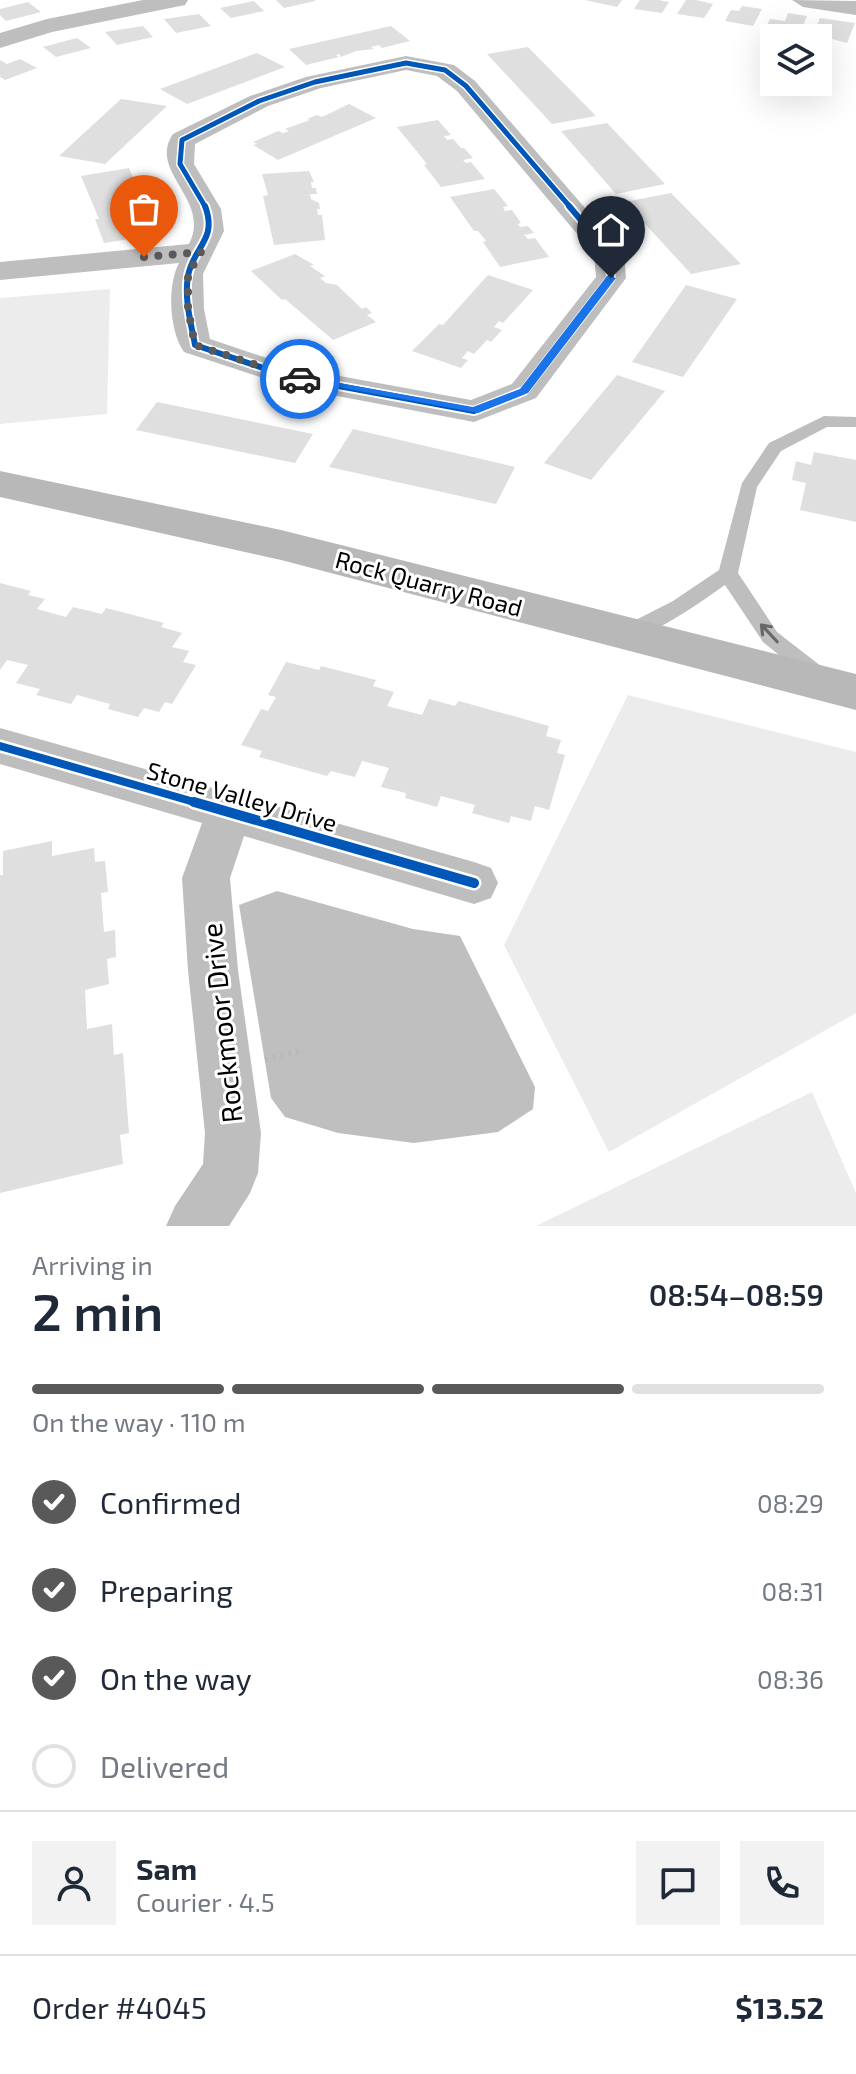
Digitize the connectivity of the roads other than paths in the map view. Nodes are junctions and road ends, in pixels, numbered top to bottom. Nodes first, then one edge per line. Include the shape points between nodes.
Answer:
1 (177, 0) edge
2 (803, 0) edge
3 (856, 8) edge
4 (0, 41) edge
5 (201, 252) junction
6 (0, 271) edge
7 (856, 422) edge
8 (0, 484) edge
9 (728, 574) junction
10 (625, 634) junction
11 (842, 688) edge
12 (0, 746) edge
13 (228, 813) junction
14 (474, 883) dead end
15 (195, 1226) edge

1 - 4 street via 47,26
2 - 3 street
5 - 5 street via 188,274 195,345 290,377 474,411 524,391 611,278 609,253 466,86 445,70 406,63 315,82 259,101 182,140 180,164 207,209 210,231
5 - 6 street
7 - 9 lane via 824,421 775,447 748,487
8 - 10 main road, Rock Quarry Road via 281,545
9 - 10 lane
11 -> 9 lane via 770,637
10 - 11 main road, Rock Quarry Road
12 - 13 street, Stone Valley Drive
13 - 14 street, Stone Valley Drive
13 - 15 street, Rockmoor Drive via 206,878 233,1133 230,1173

